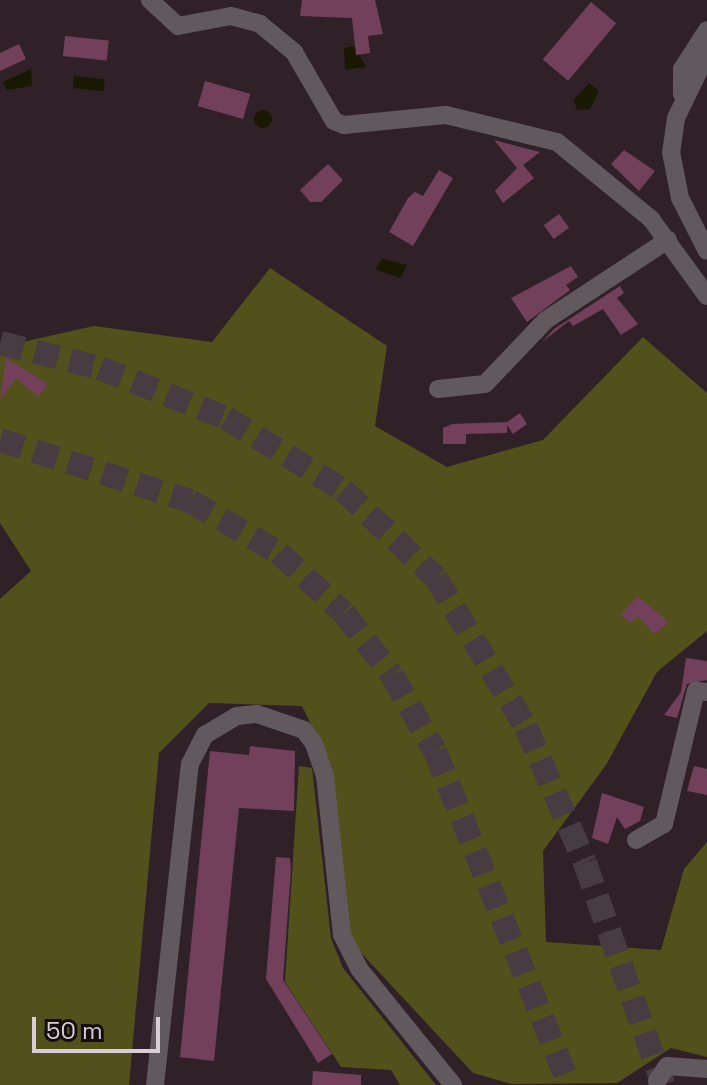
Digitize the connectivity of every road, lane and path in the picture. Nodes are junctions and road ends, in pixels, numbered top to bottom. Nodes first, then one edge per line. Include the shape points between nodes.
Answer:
1 (150, 0) edge
2 (707, 30) edge
3 (707, 54) edge
4 (683, 101) junction
5 (668, 240) junction
6 (707, 251) edge
7 (707, 296) edge
8 (438, 389) dead end
9 (707, 692) edge
10 (636, 840) dead end
11 (707, 1069) edge
12 (156, 1084) edge
13 (656, 1084) edge
14 (453, 1085) edge

1 - 5 street via 178,26 231,16 260,24 294,52 334,121 344,125 446,115 538,133 640,209
2 - 4 street via 682,69
3 - 4 street
4 - 6 street via 673,175
5 - 7 street
5 - 8 street via 546,320 485,384
9 - 10 street via 696,691 664,824
11 - 13 street via 667,1066
12 - 14 street via 190,764 205,735 237,716 257,714 304,730 314,744 325,776 342,935 360,970

